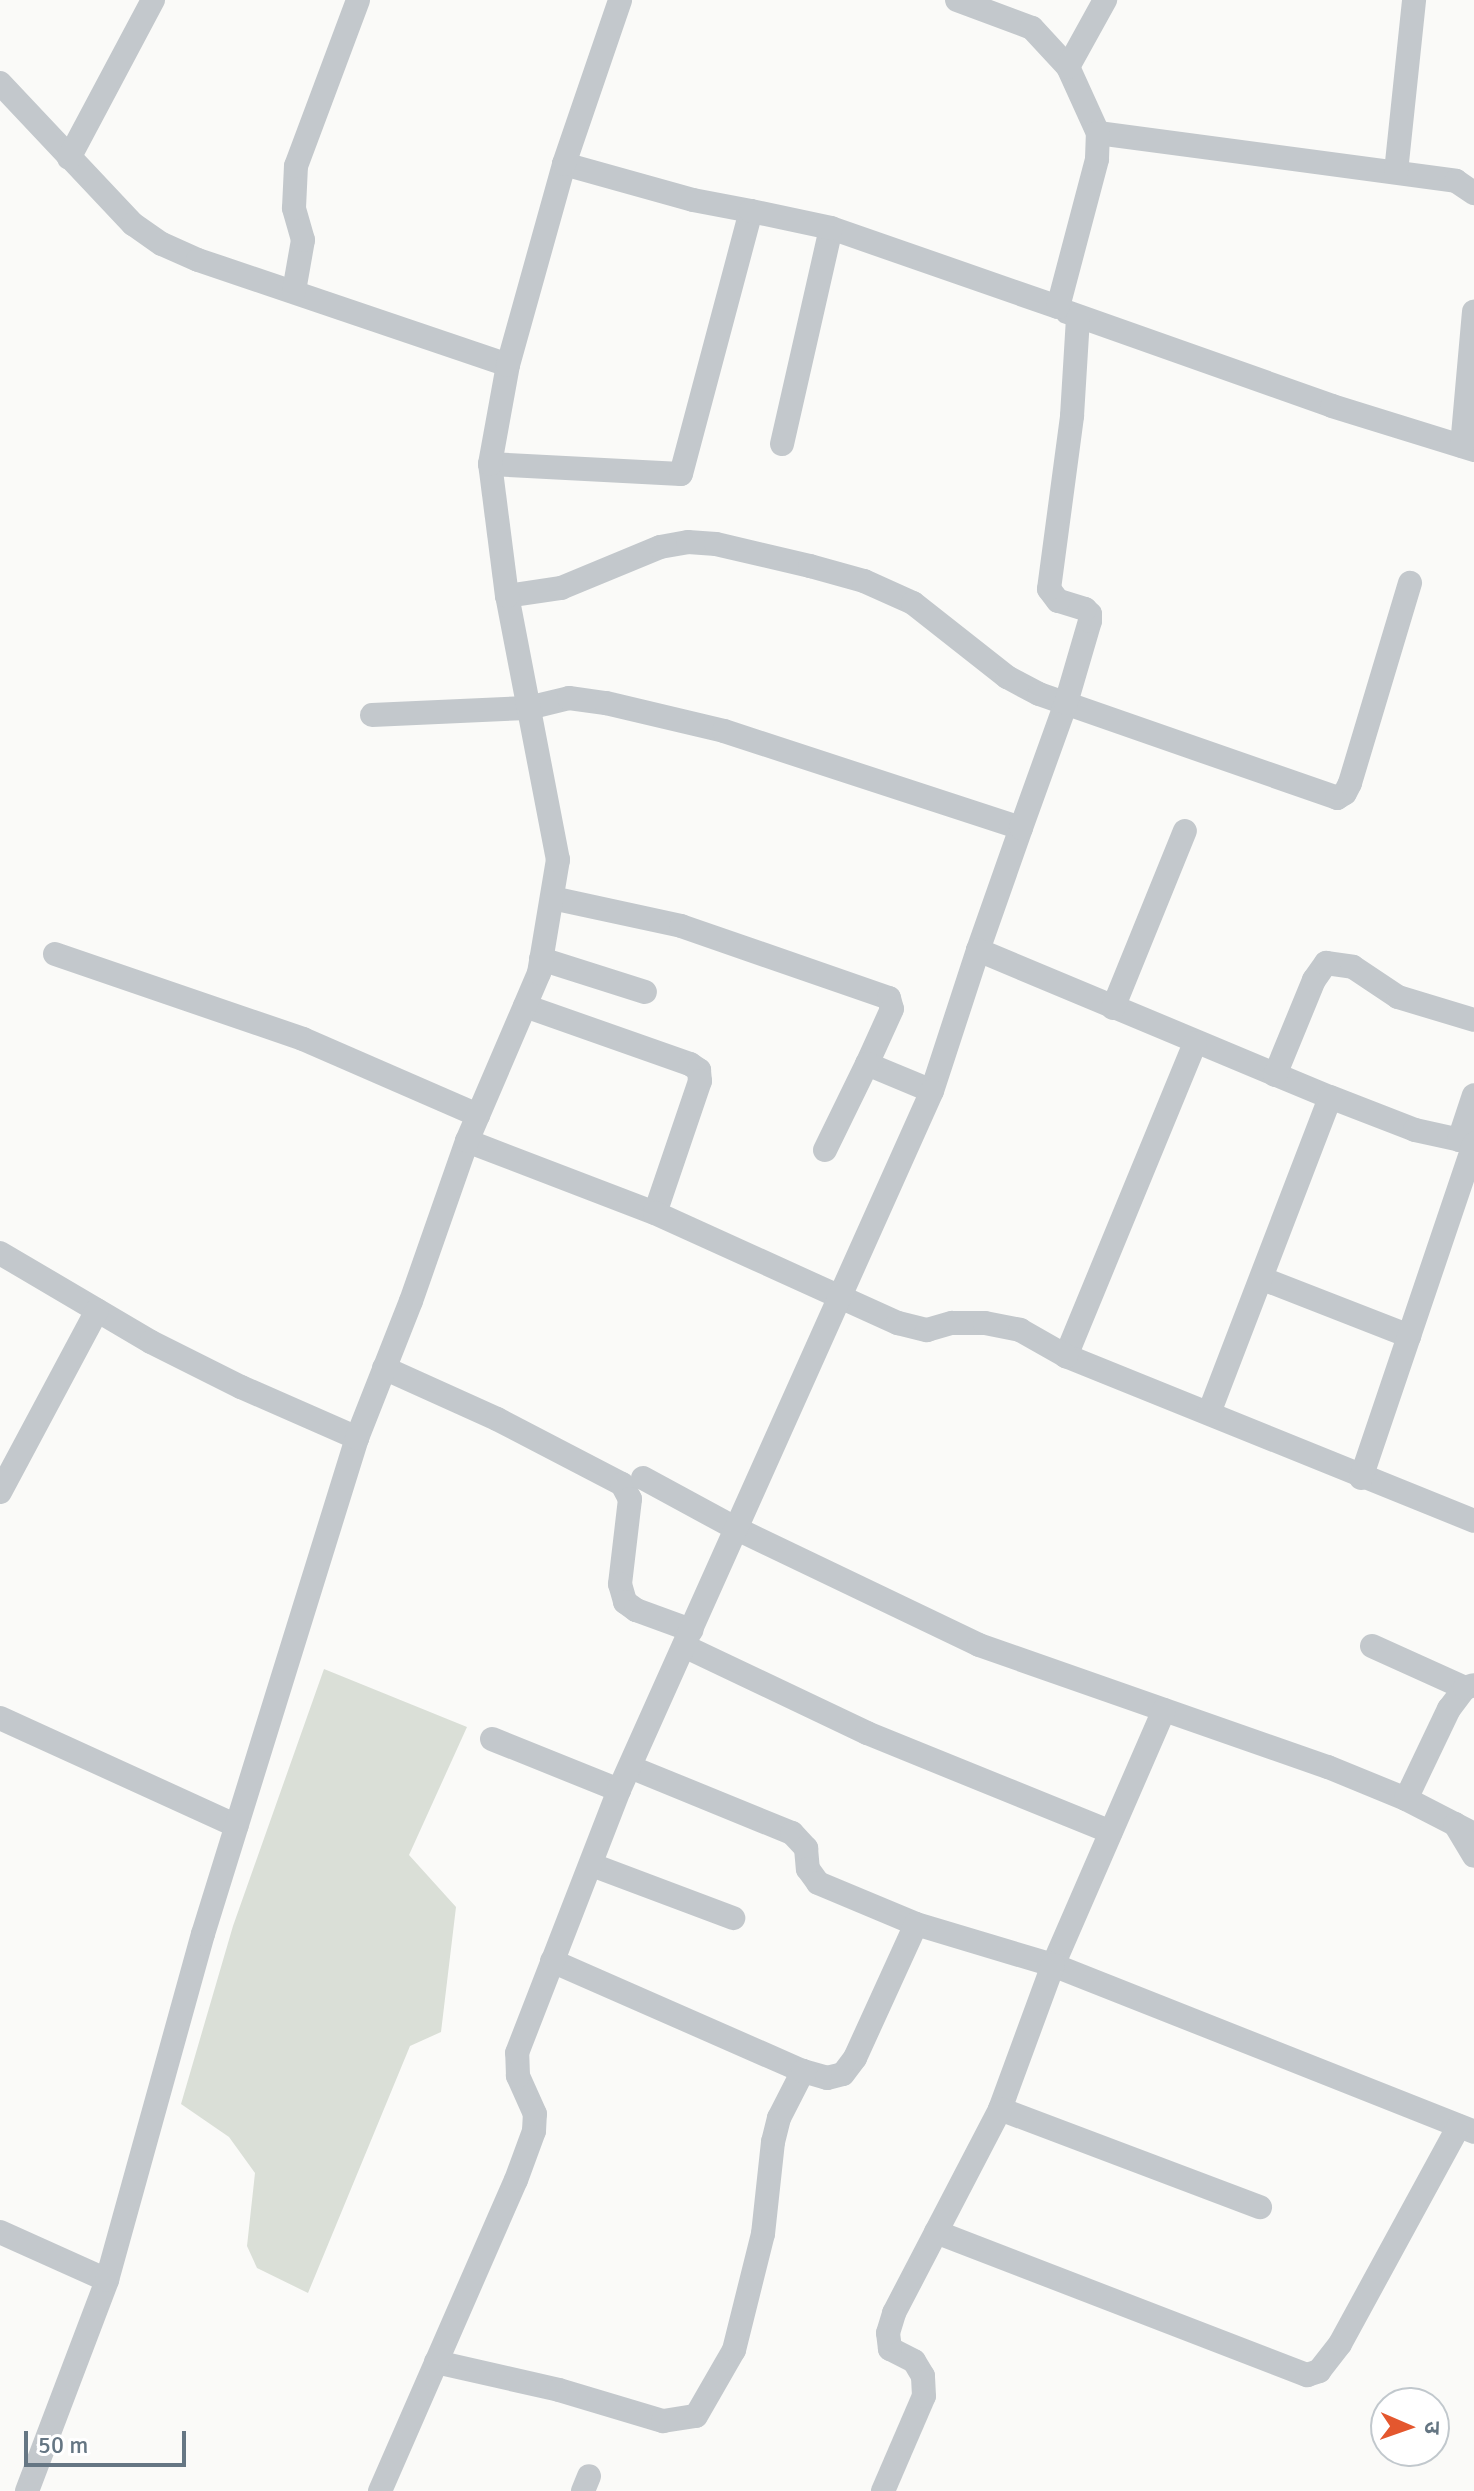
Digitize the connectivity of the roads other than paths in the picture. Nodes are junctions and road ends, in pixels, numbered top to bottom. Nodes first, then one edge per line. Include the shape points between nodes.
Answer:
1 (153, 0) edge
2 (358, 0) edge
3 (620, 0) edge
4 (957, 0) edge
5 (1105, 0) edge
6 (1414, 0) edge
7 (1068, 67) junction
8 (0, 83) edge
9 (1098, 133) junction
10 (69, 158) junction
11 (564, 164) junction
12 (1396, 172) junction
13 (1474, 193) edge
14 (751, 211) junction
15 (831, 228) junction
16 (294, 291) junction
17 (1068, 312) junction
18 (1474, 312) edge
19 (508, 365) junction
20 (782, 444) dead end
21 (1468, 448) edge
22 (490, 464) junction
23 (1410, 583) dead end
24 (507, 596) junction
25 (1066, 703) junction
26 (528, 708) junction
27 (372, 715) dead end
28 (1021, 828) junction
29 (1185, 831) dead end
30 (552, 898) junction
31 (978, 950) junction
32 (55, 954) dead end
33 (541, 959) junction
34 (645, 992) dead end
35 (525, 1006) junction
36 (1113, 1008) junction
37 (1474, 1020) edge
38 (1195, 1043) junction
39 (867, 1064) junction
40 (1275, 1075) junction
41 (932, 1091) junction
42 (1474, 1095) edge
43 (1330, 1097) junction
44 (478, 1115) junction
45 (467, 1141) junction
46 (1469, 1142) edge
47 (825, 1150) dead end
48 (655, 1213) junction
49 (0, 1253) edge
50 (1263, 1279) junction
51 (838, 1297) junction
52 (97, 1310) junction
53 (1409, 1336) junction
54 (1066, 1356) junction
55 (384, 1368) junction
56 (1209, 1413) junction
57 (357, 1438) junction
58 (643, 1478) dead end
59 (1361, 1478) junction
60 (0, 1492) edge
61 (1474, 1521) edge
62 (737, 1529) junction
63 (688, 1638) junction
64 (1372, 1646) dead end
65 (1470, 1686) edge
66 (1164, 1710) junction
67 (0, 1718) edge
68 (492, 1739) dead end
69 (630, 1767) junction
70 (619, 1790) junction
71 (1406, 1799) junction
72 (237, 1826) junction
73 (1465, 1829) edge
74 (1111, 1832) junction
75 (1474, 1856) edge
76 (592, 1865) junction
77 (733, 1918) dead end
78 (916, 1924) junction
79 (552, 1961) junction
80 (1053, 1965) junction
81 (803, 2071) junction
82 (1000, 2109) junction
83 (1467, 2129) edge
84 (1260, 2207) dead end
85 (0, 2232) edge
86 (936, 2232) junction
87 (107, 2280) junction
88 (436, 2362) junction
89 (27, 2491) edge
90 (380, 2491) edge
91 (883, 2491) edge

1 - 10 street
2 - 16 street via 296,166 294,208 303,240
3 - 11 street
4 - 7 street via 1032,28
5 - 7 street
6 - 12 street
7 - 9 street
8 - 10 street
9 - 12 street
9 - 17 street
10 - 16 street via 133,224 162,244
11 - 14 street
11 - 19 street
12 - 13 street via 1456,181
14 - 15 street
14 - 22 street via 681,474
15 - 17 street
15 - 20 street
16 - 19 street
17 - 21 street via 1332,406
17 - 25 street via 1072,416 1049,589 1058,601 1090,614
18 - 21 street
19 - 22 street
22 - 24 street
23 - 25 street via 1350,783 1337,798
24 - 25 street via 561,588 660,547 716,544 891,591 1007,677
24 - 26 street
25 - 28 street
26 - 27 street
26 - 28 street via 581,699 724,731
26 - 30 street via 558,860
28 - 31 street
29 - 36 street
30 - 33 street
30 - 39 street via 681,926 889,998 892,1009
31 - 36 street
31 - 41 street
32 - 44 street via 303,1039
33 - 34 street
33 - 35 street
35 - 44 street
35 - 48 street via 699,1070 700,1081
36 - 38 street
37 - 40 street via 1398,997 1353,967 1326,963
38 - 40 street
38 - 54 street
39 - 41 street
39 - 47 street
40 - 43 street
41 - 51 street
42 - 46 street
43 - 46 street via 1415,1130
43 - 50 street
44 - 45 street
45 - 48 street
45 - 55 street
46 - 53 street
48 - 51 street
49 - 52 street
50 - 53 street
50 - 56 street
51 - 54 street via 927,1330 952,1323 1020,1330
51 - 62 street
52 - 57 street via 241,1387
52 - 60 street
53 - 59 street
54 - 56 street
55 - 57 street
55 - 63 street via 622,1484 630,1499 620,1584 625,1602
56 - 59 street
57 - 72 street
58 - 62 street
59 - 61 street
62 - 63 street
62 - 66 street via 979,1645
63 - 69 street
63 - 74 street via 867,1733
64 - 65 street
65 - 71 street via 1449,1709
66 - 71 street
66 - 74 street
67 - 72 street
68 - 70 street
69 - 70 street
69 - 78 street via 792,1833 806,1848 808,1869 818,1883
70 - 76 street
71 - 73 street
72 - 87 street
73 - 75 street
74 - 80 street
76 - 77 street
76 - 79 street
78 - 80 street
78 - 81 street via 843,2074 827,2078
79 - 81 street
79 - 88 street via 517,2053 518,2076 535,2114 534,2131
80 - 82 street
80 - 83 street
81 - 88 street via 773,2142 763,2234 734,2350 696,2416 663,2421
82 - 84 street
82 - 86 street
83 - 86 street via 1340,2344 1319,2371 1307,2375
85 - 87 street
86 - 91 street via 888,2333 890,2349 914,2361 923,2376 924,2396
87 - 89 street
88 - 90 street

